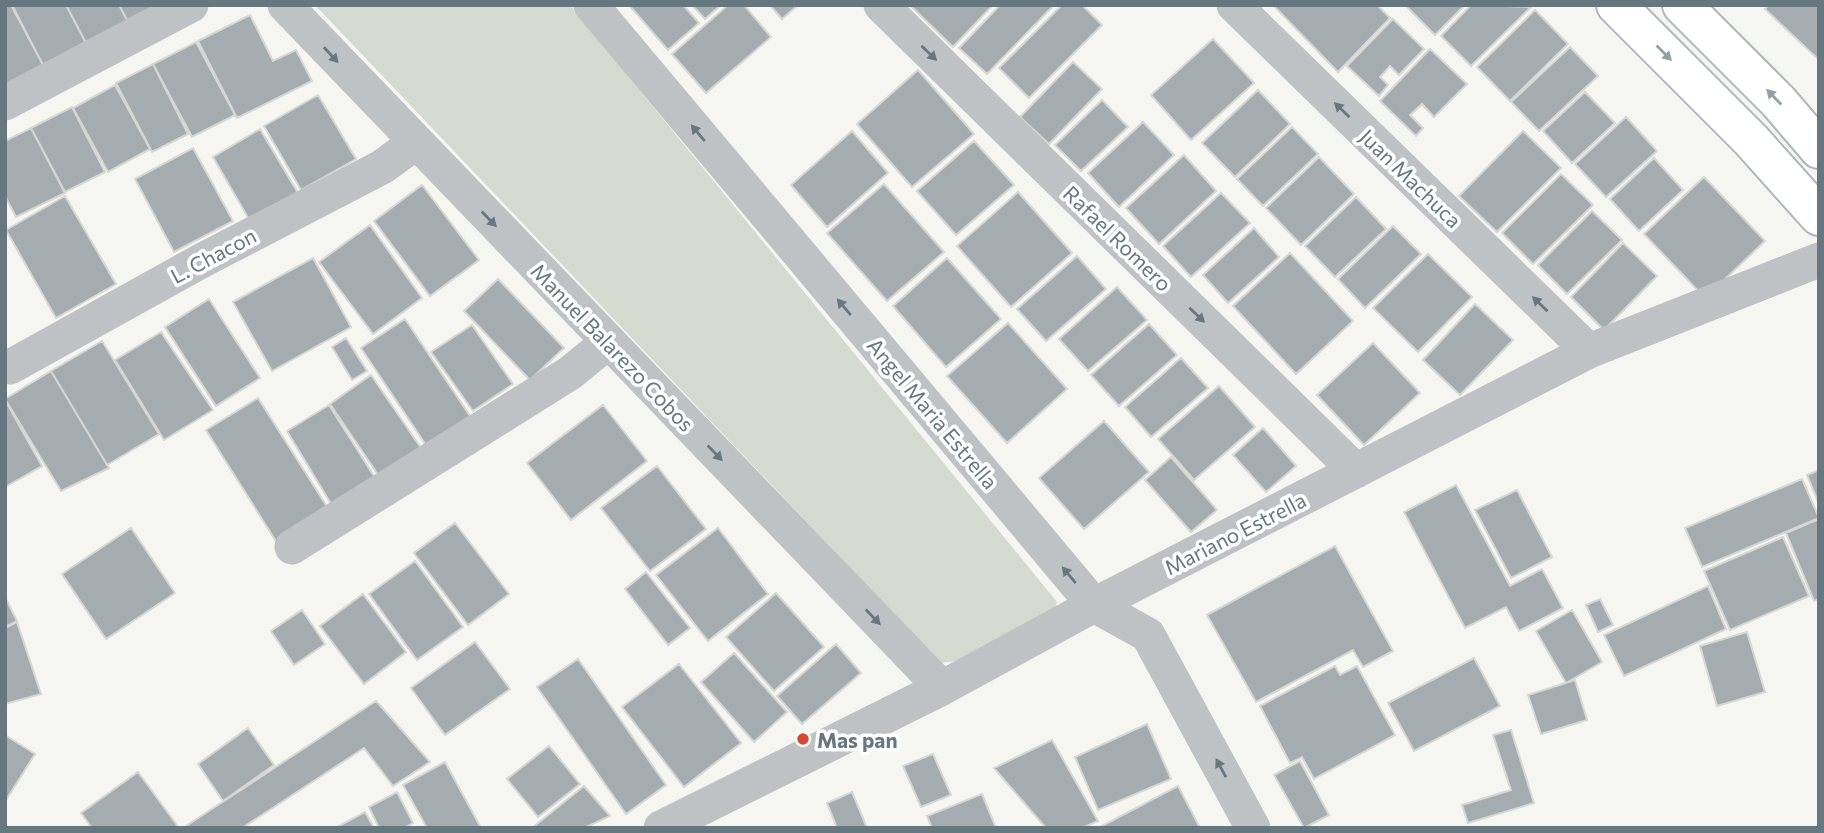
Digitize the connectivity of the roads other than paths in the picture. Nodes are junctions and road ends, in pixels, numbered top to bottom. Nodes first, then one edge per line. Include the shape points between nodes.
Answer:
1 (191, 5) edge
2 (285, 5) edge
3 (590, 5) edge
4 (881, 5) edge
5 (1234, 5) edge
6 (1616, 5) edge
7 (1682, 5) edge
8 (5, 103) edge
9 (415, 144) junction
10 (1819, 149) edge
11 (1819, 216) edge
12 (1819, 260) edge
13 (608, 342) junction
14 (1589, 351) junction
15 (10, 367) dead end
16 (1356, 471) junction
17 (292, 547) dead end
18 (1094, 605) junction
19 (942, 688) junction
20 (661, 828) edge
21 (1253, 828) edge

1 - 8 street
2 -> 9 street, Manuel Balarezo Cobos
18 -> 3 street, Angel Maria Estrella
4 -> 16 street, Rafael Romero
14 -> 5 street, Juan Machuca
6 -> 11 street via 1751,140
10 -> 7 street
9 -> 13 street, Manuel Balarezo Cobos
9 - 15 street, L. Chacon
12 - 14 street, Mariano Estrella
13 - 17 street via 569,373
13 -> 19 street, Manuel Balarezo Cobos
14 - 16 street, Mariano Estrella
16 - 18 street, Mariano Estrella
18 - 19 street, Mariano Estrella
21 -> 18 street, Angel Maria Estrella via 1148,635
19 - 20 street, Mariano Estrella

